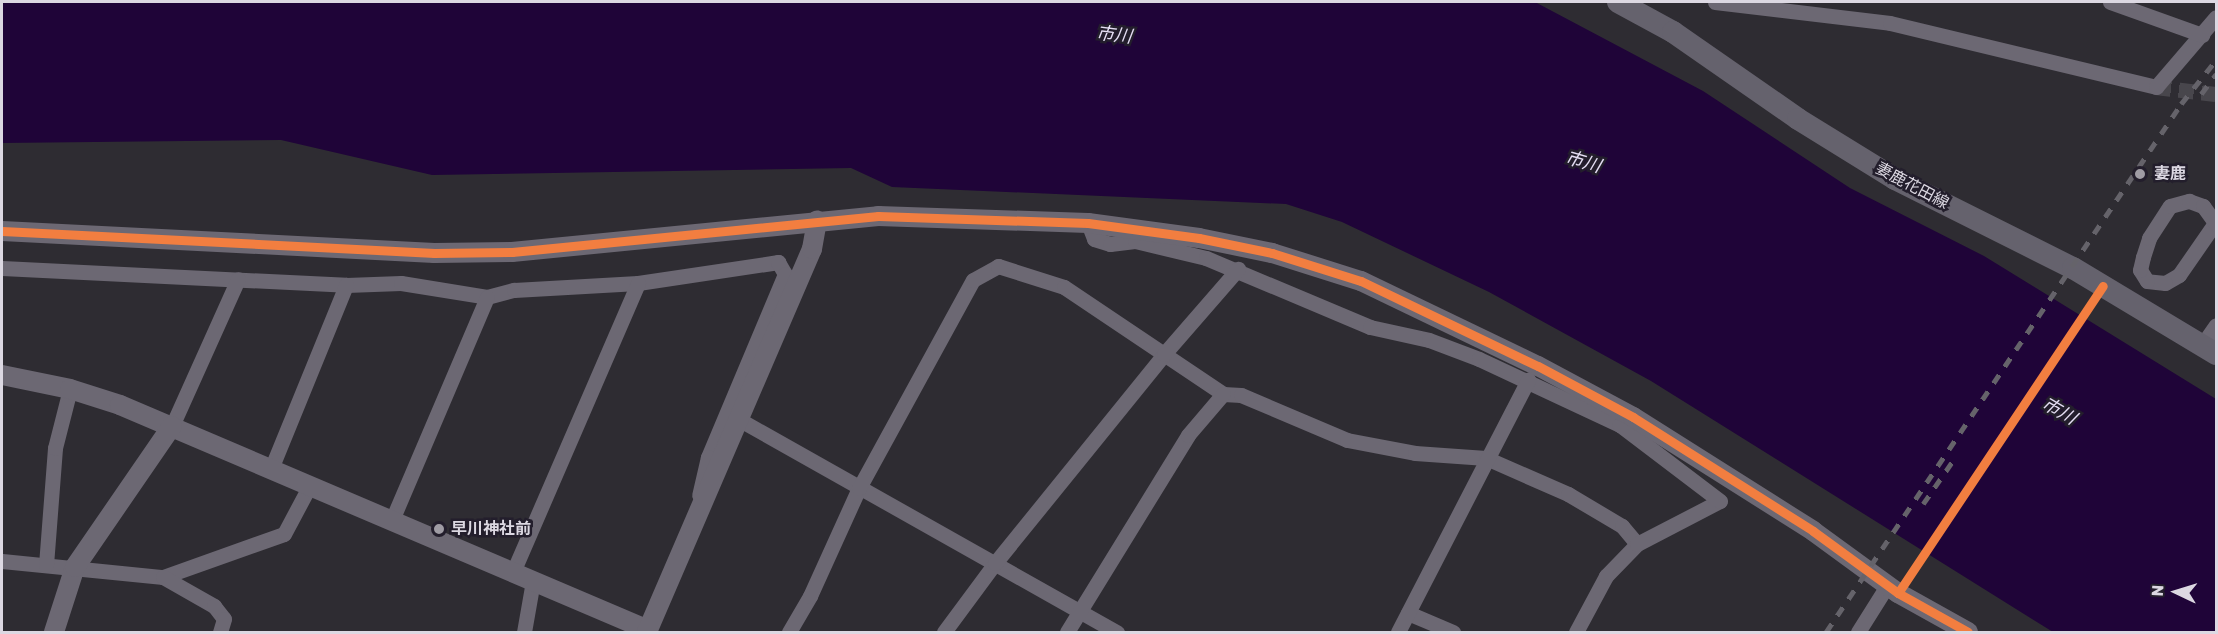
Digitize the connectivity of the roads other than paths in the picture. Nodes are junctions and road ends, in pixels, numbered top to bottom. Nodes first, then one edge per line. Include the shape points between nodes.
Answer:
1 (1618, 2) edge
2 (1715, 2) edge
3 (2111, 2) edge
4 (1741, 4) edge
5 (2217, 17) edge
6 (2202, 34) junction
7 (817, 220) junction
8 (1088, 223) junction
9 (2216, 224) edge
10 (2, 231) edge
11 (2, 268) edge
12 (1238, 269) junction
13 (238, 279) junction
14 (638, 283) junction
15 (346, 285) junction
16 (487, 297) junction
17 (2217, 325) edge
18 (2209, 349) edge
19 (1164, 354) junction
20 (2, 375) edge
21 (1528, 380) junction
22 (70, 389) junction
23 (1223, 394) junction
24 (740, 420) junction
25 (1626, 421) junction
26 (172, 426) junction
27 (1486, 458) junction
28 (270, 469) junction
29 (310, 485) junction
30 (859, 488) junction
31 (392, 520) junction
32 (1637, 544) junction
33 (684, 552) junction
34 (2, 561) edge
35 (994, 563) junction
36 (46, 565) junction
37 (75, 567) junction
38 (513, 572) junction
39 (163, 577) junction
40 (533, 581) junction
41 (1887, 586) junction
42 (1408, 613) junction
43 (1082, 614) junction
44 (649, 632) edge
45 (54, 633) edge
46 (220, 633) edge
47 (524, 633) edge
48 (789, 633) edge
49 (944, 633) edge
50 (1067, 633) edge
51 (1117, 633) edge
52 (1398, 633) edge
53 (1453, 633) edge
54 (1576, 633) edge
55 (1858, 633) edge
56 (1968, 633) edge

1 - 18 main road, 妻鹿花田線 via 1673,32 1798,119 1895,179 2073,268
2 - 4 street
3 - 6 street
4 - 6 street via 1890,23 2156,87
5 - 6 street
7 - 8 street via 943,216
7 - 10 street via 512,252 434,253
7 - 24 street via 812,249
8 - 12 street via 1094,239 1110,244 1135,241
8 - 25 street via 1199,238 1272,253 1362,281 1438,315
9 - 9 street via 2203,206 2189,201 2170,206 2149,238 2143,257 2140,270 2147,281 2165,284 2179,275
11 - 13 street
12 - 19 street
12 - 21 street via 1370,327 1429,340
13 - 15 street
13 - 26 street
14 - 16 street via 514,290
14 - 33 street via 778,262 785,274 708,457
14 - 38 street
15 - 16 street via 401,283
15 - 28 street
16 - 31 street
17 - 18 street
19 - 23 street
19 - 30 street via 1064,287 998,266 973,280
19 - 35 street
20 - 22 street
21 - 25 street
21 - 27 street
22 - 26 street
22 - 36 street via 55,448
23 - 27 street via 1241,395 1347,440 1415,453
23 - 43 street via 1188,435
24 - 30 street
24 - 33 street
25 - 32 street via 1720,501
25 - 41 street via 1813,531
26 - 28 street
26 - 37 street
27 - 32 street via 1568,494 1622,526
27 - 42 street
28 - 29 street
29 - 31 street
29 - 39 street via 284,534
30 - 35 street
30 - 48 street
31 - 38 street
32 - 54 street via 1606,576
33 - 44 street
34 - 36 street
35 - 43 street
35 - 49 street
36 - 37 street
37 - 39 street
37 - 45 street
38 - 40 street
39 - 46 street via 214,606 224,619
40 - 44 street
40 - 47 street
41 - 55 street
41 - 56 street
42 - 52 street
42 - 53 street
43 - 50 street
43 - 51 street

